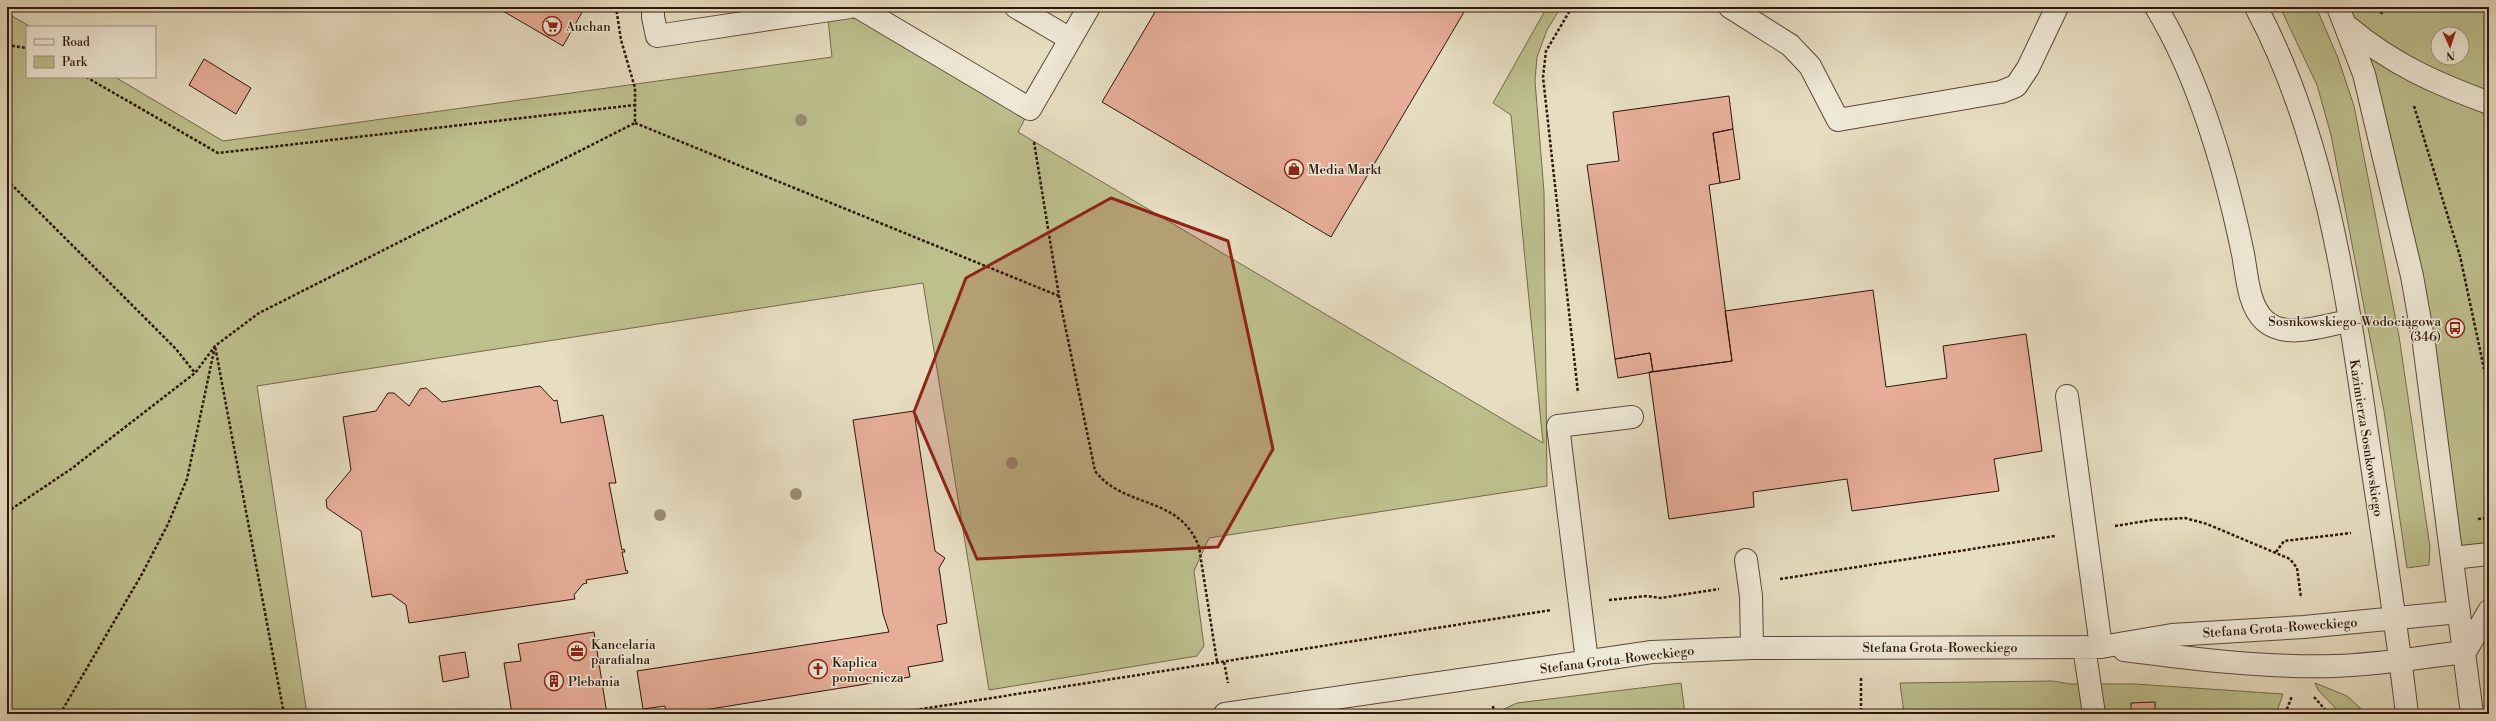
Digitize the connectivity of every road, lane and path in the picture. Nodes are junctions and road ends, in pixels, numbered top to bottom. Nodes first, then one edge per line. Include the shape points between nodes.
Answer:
1 (616, 7) edge
2 (654, 7) edge
3 (850, 7) edge
4 (858, 7) edge
5 (1016, 7) edge
6 (1089, 7) edge
7 (1572, 7) edge
8 (1730, 7) edge
9 (2057, 7) edge
10 (2156, 7) edge
11 (2256, 7) edge
12 (2379, 7) edge
13 (2343, 17) edge
14 (2385, 20) dead end
15 (1070, 39) junction
16 (7, 45) edge
17 (26, 48) edge
18 (2401, 66) junction
19 (88, 78) edge
20 (2489, 102) edge
21 (635, 105) junction
22 (635, 123) junction
23 (1034, 142) dead end
24 (7, 180) edge
25 (1059, 296) junction
26 (2349, 321) junction
27 (215, 346) junction
28 (195, 373) junction
29 (2489, 392) edge
30 (2067, 396) dead end
31 (1632, 417) dead end
32 (1581, 423) junction
33 (7, 512) edge
34 (2489, 518) edge
35 (2474, 520) dead end
36 (2086, 531) junction
37 (2355, 532) dead end
38 (2276, 552) junction
39 (2489, 554) edge
40 (2452, 558) junction
41 (1746, 560) dead end
42 (2297, 568) dead end
43 (1749, 584) junction
44 (1580, 605) junction
45 (2489, 611) edge
46 (2459, 612) junction
47 (2395, 619) junction
48 (2093, 647) junction
49 (1752, 648) junction
50 (2465, 652) junction
51 (2400, 659) junction
52 (1587, 661) junction
53 (1224, 662) junction
54 (1217, 663) junction
55 (1861, 673) dead end
56 (1229, 689) dead end
57 (2293, 694) dead end
58 (2310, 694) dead end
59 (60, 714) edge
60 (284, 714) edge
61 (890, 714) edge
62 (1225, 714) edge
63 (1861, 714) edge
64 (2094, 714) edge
65 (2285, 714) edge
66 (2329, 714) edge
67 (2407, 714) edge
68 (2472, 714) edge

1 - 21 path via 621,40 635,88
2 - 3 street via 653,17 657,36
4 - 15 street via 1030,109
5 - 15 street
6 - 15 street
7 - 32 path via 1546,52 1543,77
8 - 9 street via 1790,45 1810,66 1838,120 2001,92 2016,86 2028,68
10 - 26 street via 2169,28 2218,153 2228,186 2256,312 2274,327 2288,331
11 - 26 street, Kazimierza Sosnkowskiego via 2302,112 2328,214
12 - 14 path
13 - 18 street via 2374,49
13 - 40 street via 2364,74 2412,276 2424,344
16 - 17 path
18 - 20 street via 2445,87
18 - 29 path via 2460,256
19 - 21 path via 218,153
21 - 22 path
22 - 25 path
22 - 27 path via 260,313
23 - 25 path
24 - 28 path via 176,349
25 - 54 path via 1095,471 1102,481 1117,490 1171,512 1185,522 1194,534 1199,547
26 - 47 street, Kazimierza Sosnkowskiego
27 - 28 path
27 - 59 path via 186,479 171,518 142,574
27 - 60 path
28 - 33 path via 71,469
30 - 36 street
31 - 32 street
32 - 44 street via 1558,426
34 - 35 path
36 - 38 path via 2152,520 2185,518 2207,524
36 - 43 path
36 - 48 street
37 - 38 path via 2284,541
38 - 42 path via 2290,559
39 - 40 street
40 - 46 street
41 - 43 street
43 - 44 path via 1661,598 1642,596
43 - 49 street
44 - 52 street
44 - 53 path
45 - 50 street
46 - 47 street, Stefana Grota-Roweckiego
46 - 50 street
47 - 48 street, Stefana Grota-Roweckiego via 2172,635
47 - 51 street, Kazimierza Sosnkowskiego
48 - 49 street, Stefana Grota-Roweckiego
48 - 51 street, Stefana Grota-Roweckiego via 2207,661 2306,667
48 - 64 street
49 - 52 street, Stefana Grota-Roweckiego via 1652,652
50 - 51 street, Stefana Grota-Roweckiego
50 - 68 street
51 - 67 street, Kazimierza Sosnkowskiego
52 - 62 street, Stefana Grota-Roweckiego
53 - 54 path
53 - 56 path
54 - 61 path
55 - 63 path
57 - 65 path
58 - 66 path

